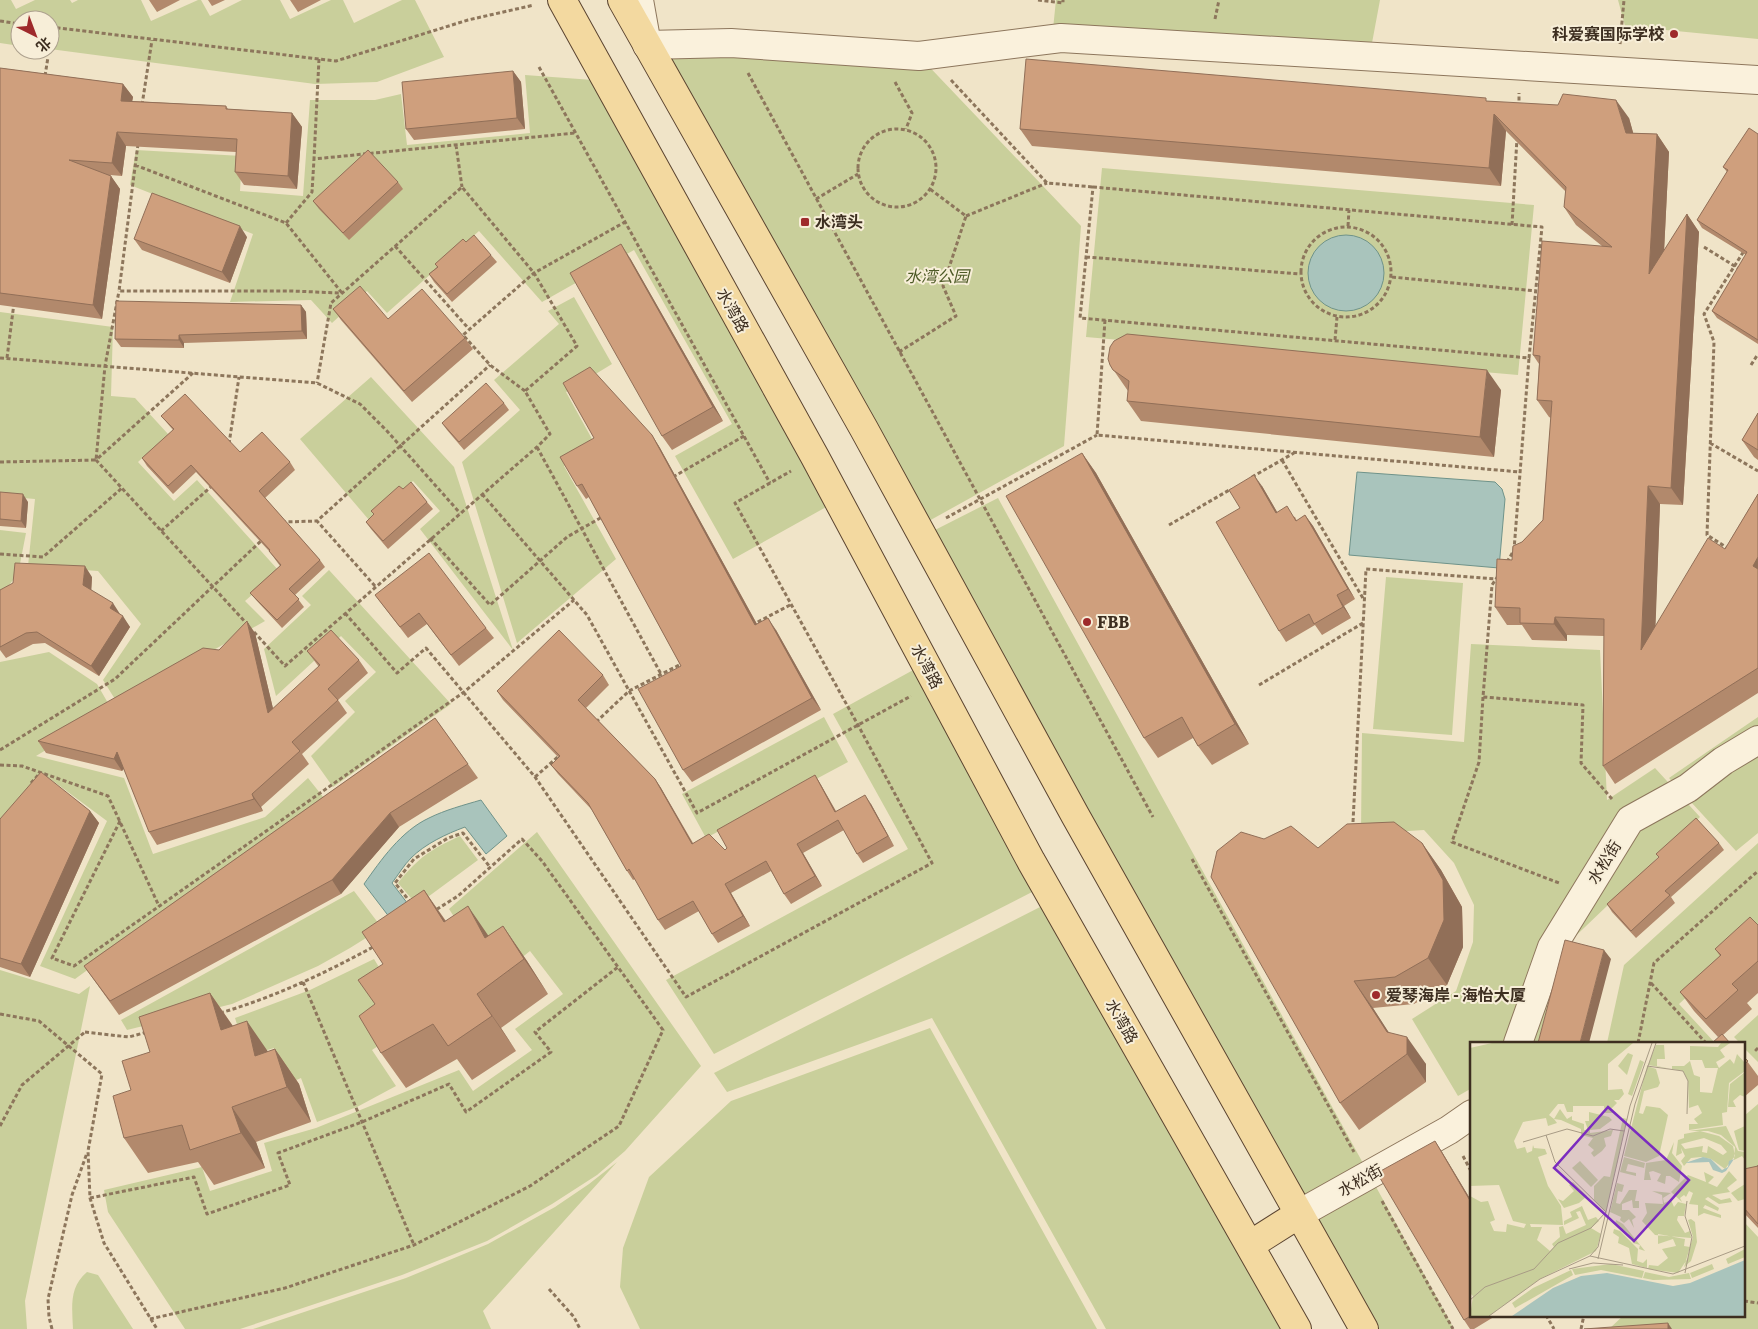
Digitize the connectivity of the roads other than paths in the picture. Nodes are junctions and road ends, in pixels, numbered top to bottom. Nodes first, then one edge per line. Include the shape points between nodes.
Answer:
1 (622, 0) edge
2 (639, 0) edge
3 (549, 2) edge
4 (648, 45) junction
5 (1758, 80) edge
6 (1758, 740) edge
7 (1518, 1042) edge
8 (1470, 1115) edge
9 (1299, 1214) junction
10 (1250, 1245) junction
11 (1296, 1329) edge
12 (1364, 1329) edge

1 - 4 main road
2 - 4 street
3 - 10 main road, 水湾路 via 815,457 1031,861
4 - 5 street via 731,43 927,55 1060,38
4 - 9 main road
6 - 7 street, 水松街 via 1688,788 1630,820 1552,947
8 - 9 street, 水松街
9 - 10 main road
9 - 12 main road
10 - 11 main road, 水湾路

